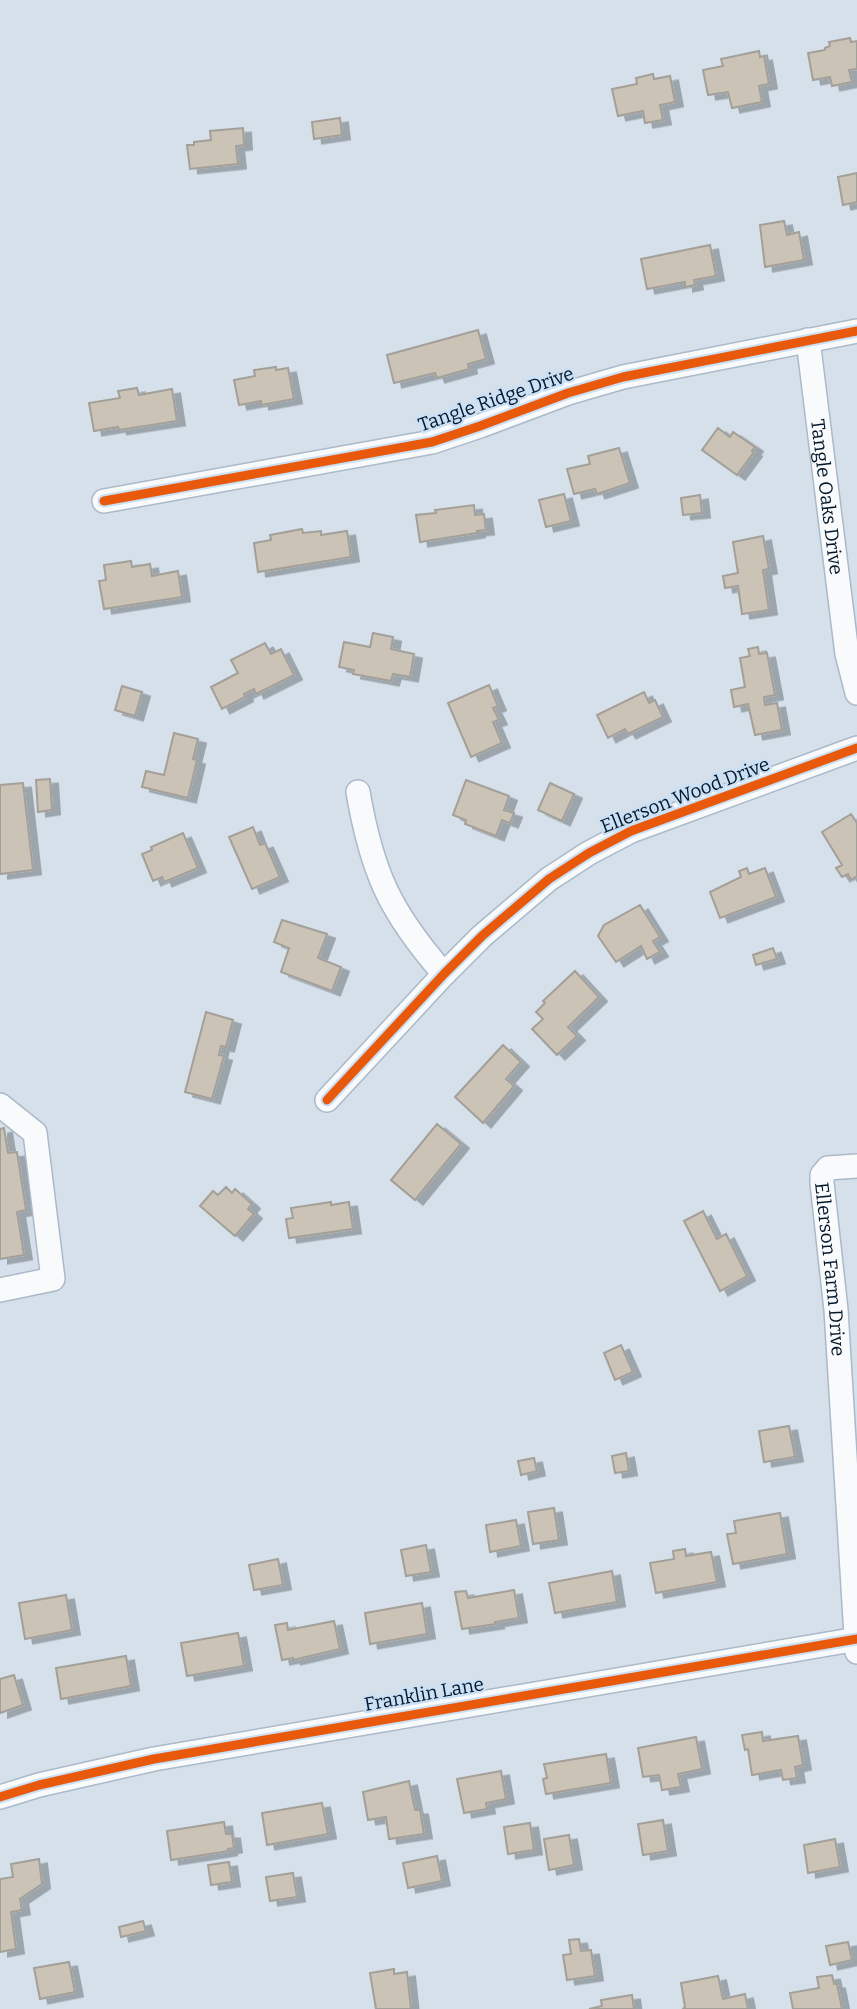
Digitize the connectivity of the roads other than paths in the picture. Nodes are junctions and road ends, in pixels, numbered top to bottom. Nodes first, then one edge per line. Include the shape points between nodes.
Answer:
1 (857, 331) edge
2 (808, 340) junction
3 (104, 501) dead end
4 (857, 693) edge
5 (857, 748) edge
6 (358, 792) dead end
7 (443, 974) junction
8 (327, 1100) dead end
9 (0, 1105) edge
10 (857, 1166) edge
11 (0, 1290) edge
12 (857, 1643) edge
13 (0, 1797) edge

1 - 2 street, Tangle Ridge Drive
2 - 3 street, Tangle Ridge Drive via 623,377 432,442
2 - 4 street, Tangle Oaks Drive via 847,654
5 - 7 street, Ellerson Wood Drive via 631,831 589,852 549,878
6 - 7 street via 365,834 392,905
7 - 8 street, Ellerson Wood Drive
9 - 11 street via 35,1133 53,1279
10 - 12 street, Ellerson Farm Drive via 828,1168 822,1175 836,1310
12 - 13 street, Franklin Lane via 154,1759

